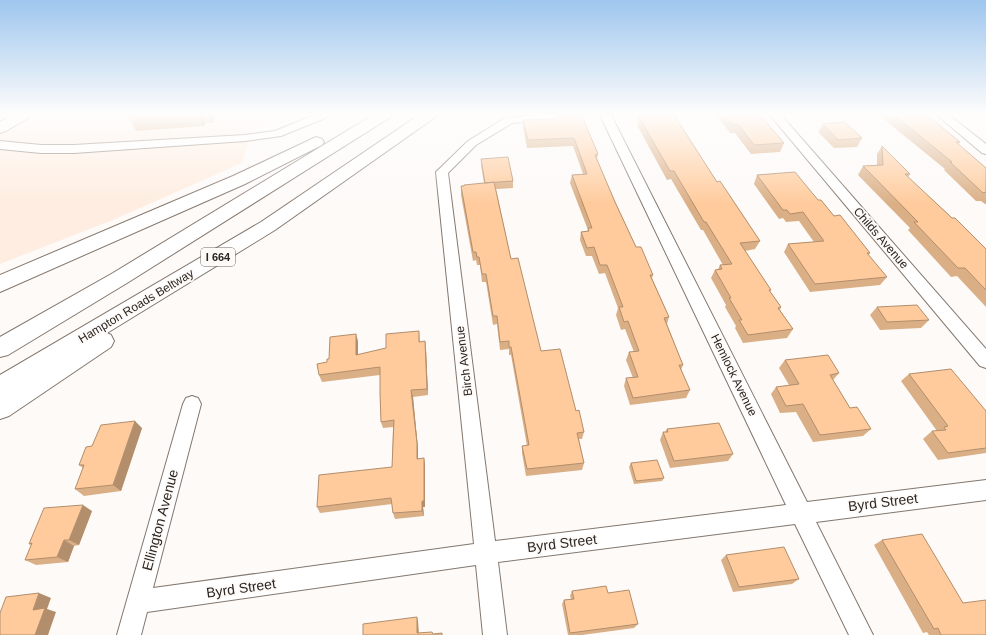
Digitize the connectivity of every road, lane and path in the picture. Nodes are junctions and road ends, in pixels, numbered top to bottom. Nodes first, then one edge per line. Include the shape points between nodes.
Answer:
1 (0, 145) edge
2 (142, 145) edge
3 (311, 145) edge
4 (336, 145) edge
5 (386, 145) edge
6 (470, 145) edge
7 (620, 145) edge
8 (800, 145) edge
9 (268, 226) junction
10 (0, 284) edge
11 (0, 348) edge
12 (986, 361) edge
13 (0, 387) edge
14 (192, 404) dead end
15 (0, 408) edge
16 (986, 490) edge
17 (802, 512) junction
18 (486, 553) junction
19 (138, 602) junction
20 (129, 635) edge
21 (495, 635) edge
22 (861, 635) edge

1 - 2 street via 74,149
3 - 10 main road via 239,180
4 - 11 main road, I 664
5 - 9 main road, Hampton Roads Beltway / I 664
6 - 18 street, Birch Avenue via 442,172
7 - 17 street, Hemlock Avenue
8 - 12 street, Childs Avenue
9 - 13 main road, Hampton Roads Beltway / I 664
9 - 15 main road via 68,365
14 - 19 street, Ellington Avenue
16 - 17 street, Byrd Street
17 - 18 street, Byrd Street
17 - 22 street, Hemlock Avenue
18 - 19 street, Byrd Street
18 - 21 street, Birch Avenue
19 - 20 street, Ellington Avenue

